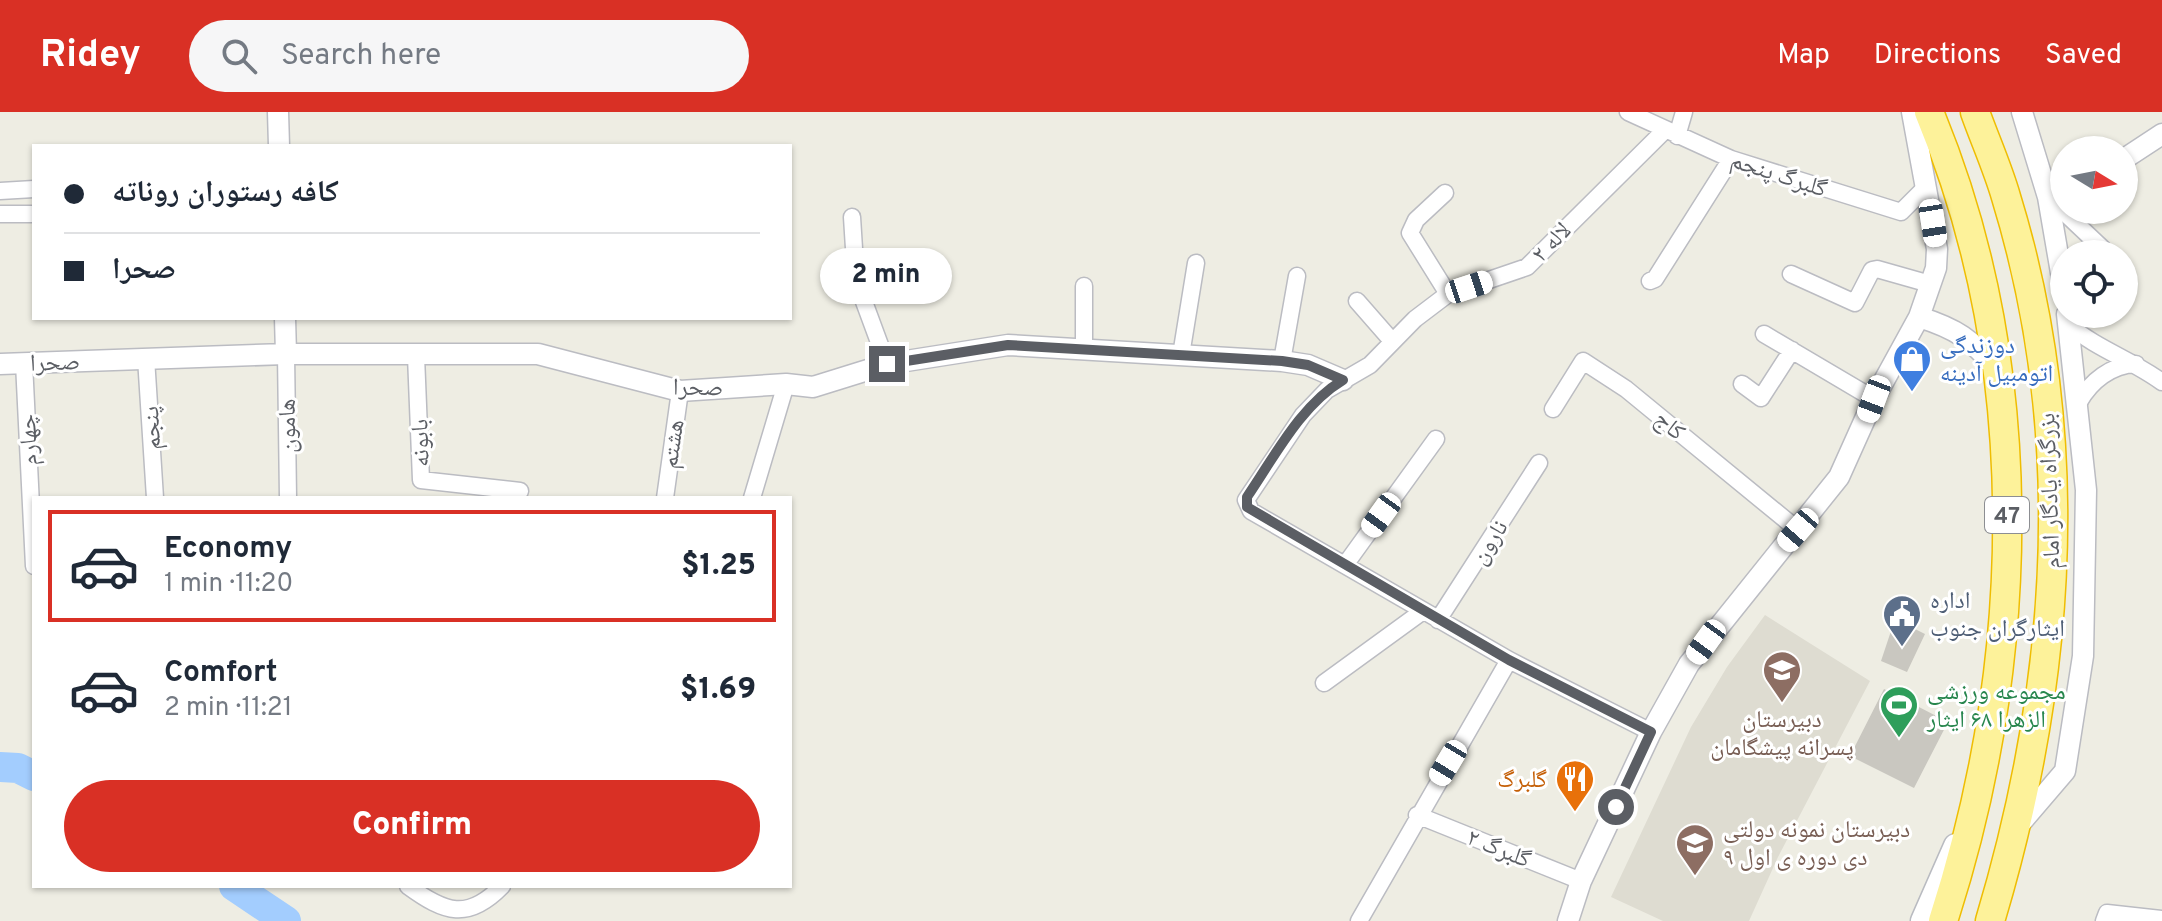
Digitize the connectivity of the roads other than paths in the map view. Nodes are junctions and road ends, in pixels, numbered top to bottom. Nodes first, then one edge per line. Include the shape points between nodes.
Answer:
1 (278, 112) edge
2 (1628, 112) edge
3 (1684, 112) edge
4 (1912, 112) edge
5 (1929, 112) edge
6 (1975, 112) edge
7 (1987, 112) edge
8 (2022, 112) edge
9 (1671, 133) junction
10 (2162, 134) edge
11 (279, 144) edge
12 (2138, 150) edge
13 (1731, 159) junction
14 (1997, 171) junction
15 (2050, 179) edge
16 (1926, 187) junction
17 (32, 189) edge
18 (0, 191) edge
19 (1445, 193) dead end
20 (0, 214) edge
21 (32, 214) edge
22 (852, 217) dead end
23 (2082, 224) edge
24 (2095, 240) edge
25 (1196, 263) dead end
26 (1791, 274) dead end
27 (1297, 276) dead end
28 (1650, 281) dead end
29 (1930, 284) junction
30 (1084, 286) dead end
31 (1448, 294) junction
32 (1357, 301) dead end
33 (1919, 317) junction
34 (285, 320) edge
35 (2069, 328) edge
36 (2077, 328) edge
37 (1764, 334) dead end
38 (1392, 341) junction
39 (1084, 350) junction
40 (1792, 350) junction
41 (286, 354) junction
42 (1181, 355) junction
43 (416, 356) junction
44 (146, 358) junction
45 (1282, 361) junction
46 (24, 363) junction
47 (0, 364) edge
48 (887, 364) junction
49 (2138, 364) junction
50 (1997, 369) junction
51 (1343, 380) junction
52 (2162, 382) edge
53 (786, 384) junction
54 (1742, 384) dead end
55 (680, 391) junction
56 (1874, 399) junction
57 (2079, 402) junction
58 (1553, 409) dead end
59 (1436, 439) dead end
60 (1539, 463) dead end
61 (520, 491) dead end
62 (155, 496) edge
63 (288, 496) edge
64 (665, 496) edge
65 (753, 496) edge
66 (32, 525) edge
67 (1798, 530) junction
68 (1345, 565) junction
69 (1431, 616) junction
70 (1509, 660) junction
71 (1324, 683) dead end
72 (1651, 732) junction
73 (1975, 808) junction
74 (1417, 815) junction
75 (2018, 826) junction
76 (1581, 881) junction
77 (411, 888) edge
78 (500, 888) edge
79 (2162, 919) edge
80 (1359, 921) edge
81 (1568, 921) edge
82 (1923, 921) edge
83 (1943, 921) edge
84 (1990, 921) edge
85 (2104, 921) edge

1 - 11 street
2 - 9 street, گلبرگ پنجم
3 - 9 street
4 - 16 street
5 - 50 highway, بزرگراه یادگار امام / 47 via 1969,226
6 - 14 highway, بزرگراه یادگار امام / 47
7 - 14 highway
8 - 15 street
9 - 13 street, گلبرگ پنجم
9 - 31 street, لاله ۲ via 1527,267
10 - 12 street
13 - 16 street, گلبرگ پنجم via 1901,212
13 - 28 street
14 - 75 highway, بزرگراه یادگار امام / 47 via 2037,327 2050,422 2055,531 2044,681
16 - 29 street via 1937,249
17 - 18 street
19 - 31 street via 1416,220 1410,233
20 - 21 street
22 - 48 street via 856,280
23 - 24 street
25 - 42 street
26 - 29 street via 1855,303 1872,270
27 - 45 street
29 - 33 street
30 - 39 street
31 - 38 street, لاله ۲
32 - 38 street
33 - 50 street via 1971,339
33 - 56 street
34 - 41 street
35 - 57 street
36 - 49 street via 2099,347
37 - 40 street
38 - 51 street, لاله ۲ via 1370,365
39 - 42 street, صحرا
39 - 48 street, صحرا via 1008,345
40 - 54 street via 1761,398
40 - 56 street
41 - 43 street, صحرا
41 - 44 street, صحرا
41 - 63 street, هامون
42 - 45 street, صحرا
43 - 55 street, صحرا via 538,354
43 - 61 street, بابونه via 421,480
44 - 46 street, صحرا
44 - 62 street, پنجم
45 - 51 street, صحرا
46 - 47 street, صحرا
46 - 66 street, چهارم
48 - 53 street, صحرا via 813,387
49 - 52 street
49 - 57 street via 2101,377
50 - 73 highway, بزرگراه یادگار امام / 47 via 2006,500 2004,621 1997,696
51 - 68 street via 1303,415 1246,503 1251,511
53 - 55 street, صحرا
53 - 65 street
55 - 64 street, هشتم
56 - 67 street via 1839,477
57 - 75 street via 2086,490 2083,656 2065,771
58 - 67 street, کاج via 1583,361 1626,389
59 - 68 street
60 - 69 street, نارون
67 - 72 street via 1697,653
68 - 69 street
69 - 70 street
69 - 71 street
70 - 72 street
70 - 74 street
72 - 76 street
73 - 82 main road
73 - 83 highway, بزرگراه یادگار امام / 47
74 - 76 street, گلبرگ ۲
74 - 80 street
75 - 84 highway, بزرگراه یادگار امام / 47
76 - 81 street
77 - 78 street via 434,905 465,912 487,902
79 - 85 street via 2107,913

